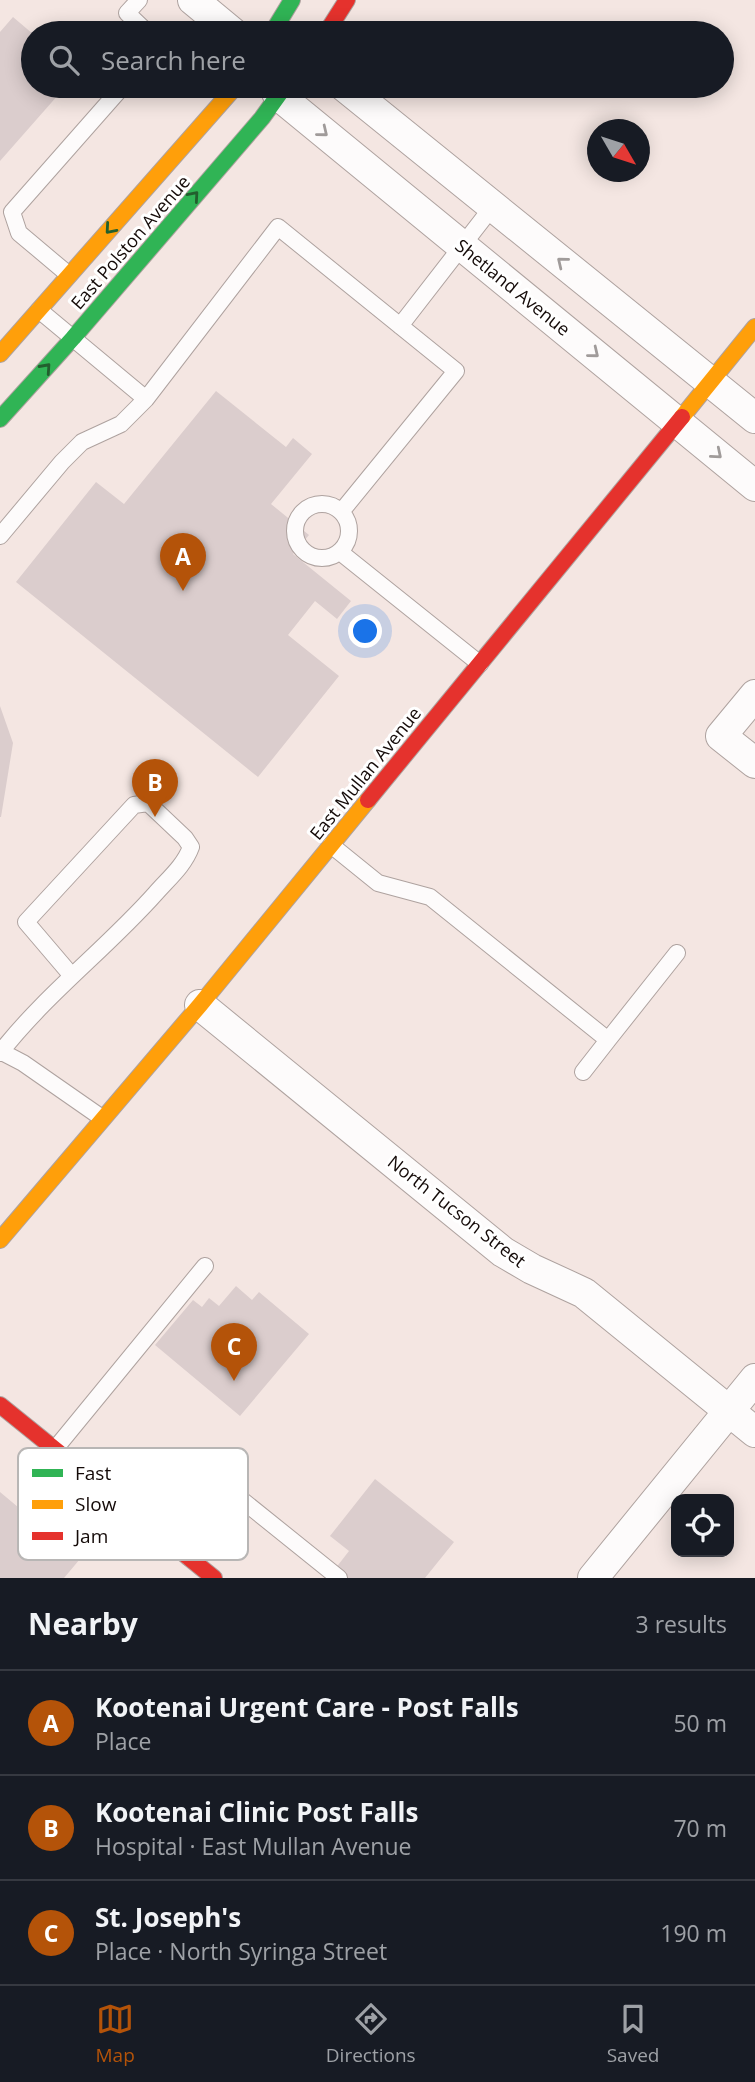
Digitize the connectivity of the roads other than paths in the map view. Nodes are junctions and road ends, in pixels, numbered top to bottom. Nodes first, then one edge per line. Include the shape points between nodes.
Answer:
1 (139, 0) edge
2 (193, 0) edge
3 (292, 0) edge
4 (347, 0) edge
5 (135, 21) edge
6 (218, 21) edge
7 (279, 21) edge
8 (334, 21) edge
9 (112, 98) edge
10 (225, 98) edge
11 (273, 98) edge
12 (290, 98) edge
13 (359, 98) edge
14 (493, 206) junction
15 (463, 246) junction
16 (69, 275) junction
17 (39, 310) junction
18 (400, 326) junction
19 (755, 327) edge
20 (73, 338) junction
21 (0, 354) edge
22 (711, 382) junction
23 (146, 399) junction
24 (755, 418) edge
25 (0, 419) edge
26 (679, 422) junction
27 (755, 486) edge
28 (341, 512) junction
29 (0, 536) edge
30 (340, 552) junction
31 (480, 664) junction
32 (755, 695) edge
33 (755, 762) edge
34 (331, 845) junction
35 (677, 953) dead end
36 (72, 976) junction
37 (200, 1005) junction
38 (608, 1040) junction
39 (0, 1052) edge
40 (583, 1072) dead end
41 (102, 1118) junction
42 (0, 1240) edge
43 (205, 1266) dead end
44 (755, 1380) edge
45 (0, 1405) edge
46 (729, 1411) junction
47 (755, 1432) edge
48 (54, 1448) edge
49 (56, 1448) edge
50 (248, 1505) edge
51 (193, 1560) edge
52 (214, 1578) edge
53 (339, 1578) edge
54 (593, 1578) edge

1 - 5 lane via 127,13
2 - 6 street
3 - 7 main road
4 - 8 main road
9 - 16 lane via 12,212 19,233
10 -> 16 main road, East Polston Avenue
20 -> 11 main road, East Polston Avenue
12 -> 15 street, Shetland Avenue
13 - 14 street
14 - 15 lane
22 -> 14 street
15 - 18 lane
15 -> 26 street, Shetland Avenue
16 - 17 main road, East Polston Avenue
17 - 20 lane
17 - 21 main road, East Polston Avenue
18 - 23 lane via 278,227
18 - 28 lane via 456,371
19 - 22 main road, East Mullan Avenue
20 - 23 lane
25 -> 20 main road, East Polston Avenue
22 - 24 street
22 - 26 main road, East Mullan Avenue
23 - 29 lane via 121,424 82,442
26 -> 27 street, Shetland Avenue
26 - 31 main road, East Mullan Avenue
28 - 30 lane via 349,537
28 - 30 lane via 317,504 301,513 295,530 300,547 314,558
30 - 31 lane
31 - 34 main road, East Mullan Avenue
32 - 33 street via 721,736
34 - 37 main road, East Mullan Avenue
34 - 38 lane via 378,883 430,897
35 - 38 lane
36 - 36 lane via 186,859 191,847 185,838 148,803 134,805 26,922
36 - 39 lane
37 - 41 main road, East Mullan Avenue
37 - 46 street, North Tucson Street via 503,1252 584,1293
38 - 40 lane
39 - 41 lane
41 - 42 main road, East Mullan Avenue
43 - 49 lane
44 - 46 street
45 - 48 main road
46 - 47 street, North Tucson Street
46 - 54 street
50 - 53 lane
51 - 52 main road

